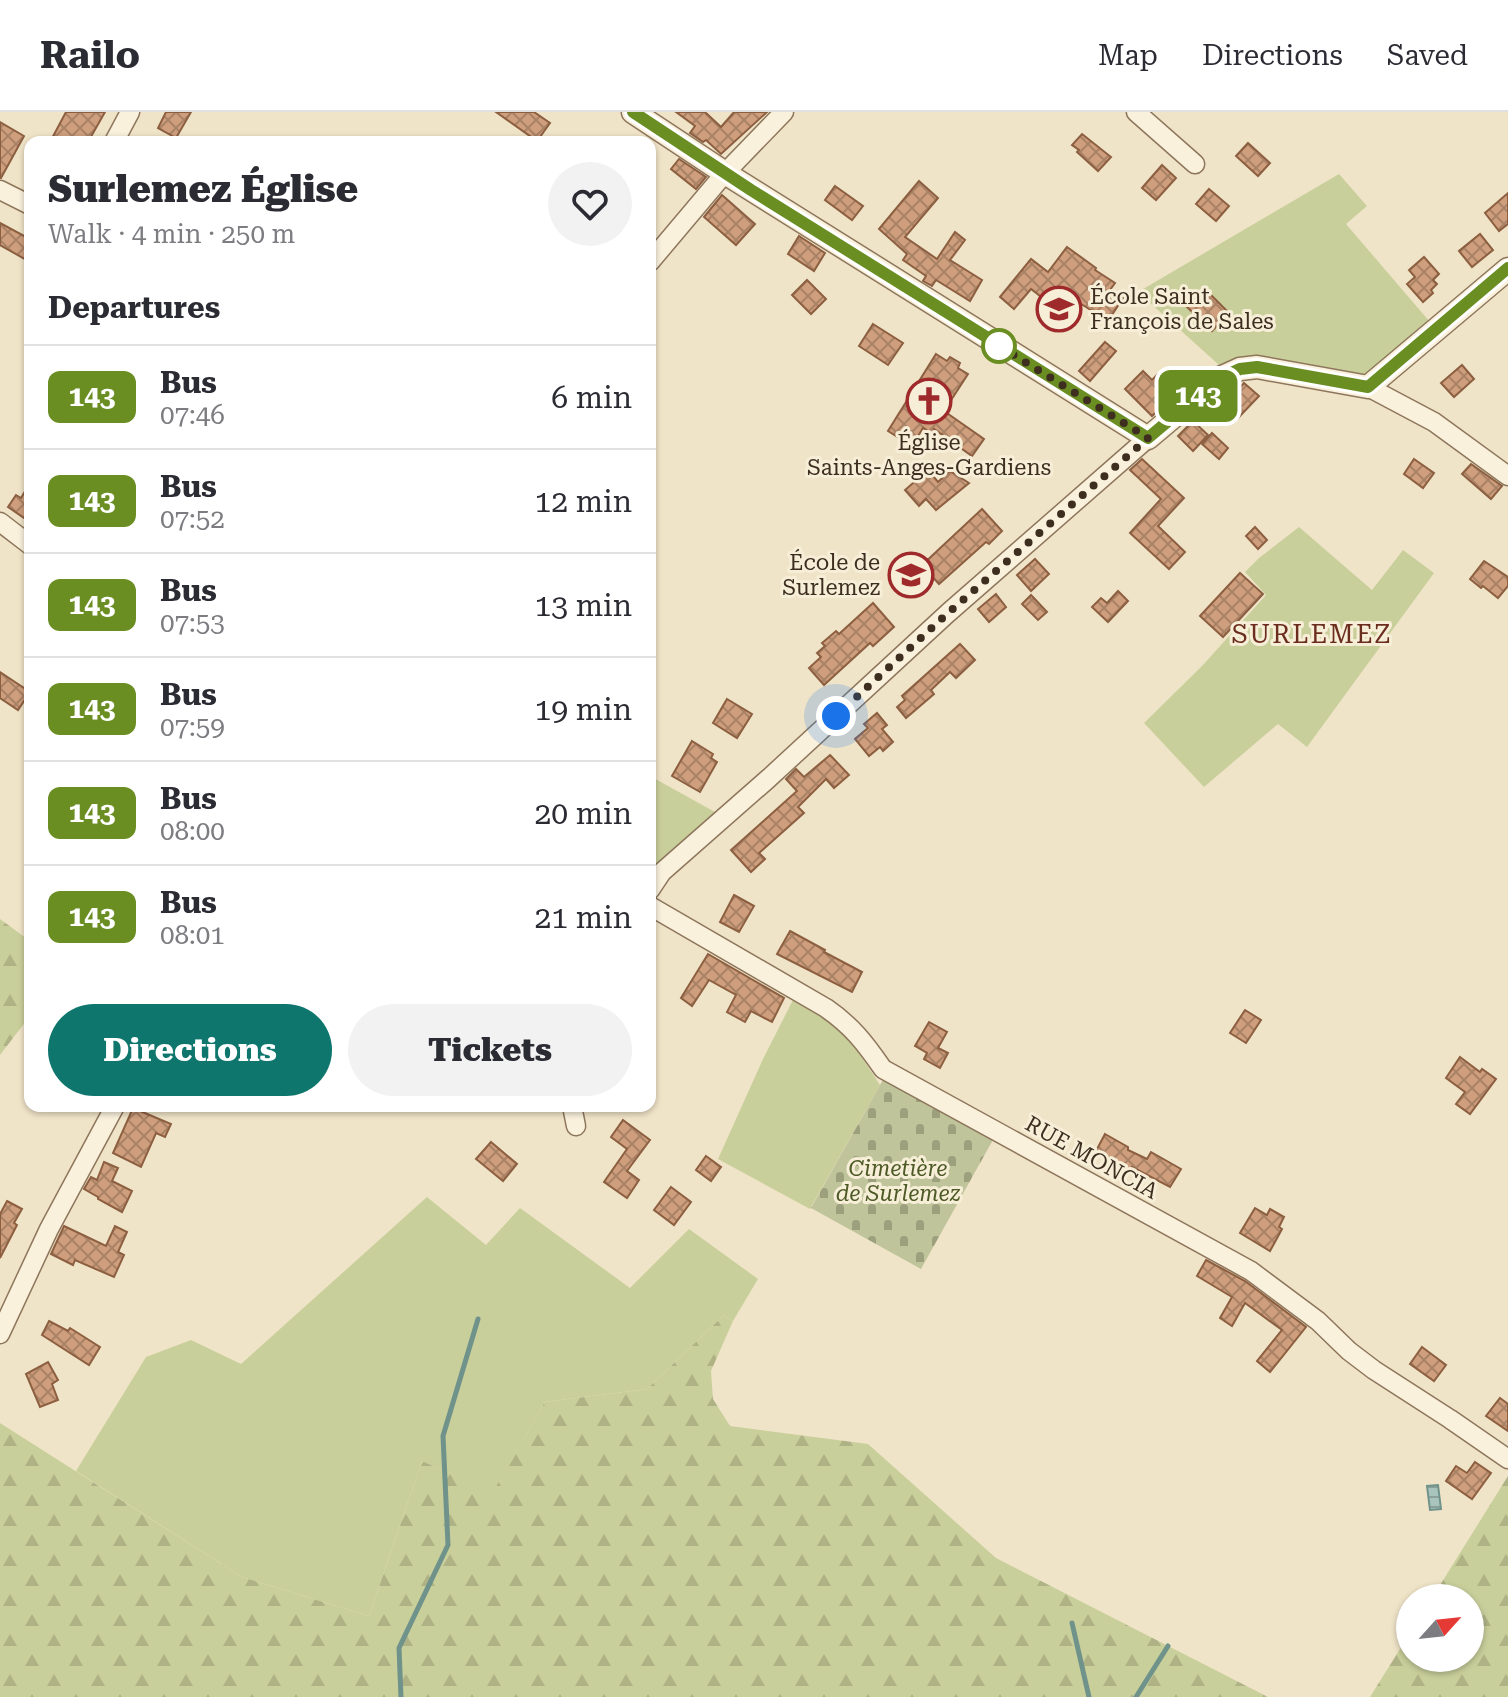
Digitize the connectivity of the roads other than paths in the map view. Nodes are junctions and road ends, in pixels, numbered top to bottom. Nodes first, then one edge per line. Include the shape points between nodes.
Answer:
1 (130, 112) edge
2 (633, 112) edge
3 (784, 112) edge
4 (1136, 112) edge
5 (117, 136) edge
6 (1195, 164) dead end
7 (725, 173) junction
8 (0, 190) edge
9 (24, 202) edge
10 (656, 255) edge
11 (1508, 269) edge
12 (1368, 387) junction
13 (1148, 438) junction
14 (1508, 476) edge
15 (0, 522) edge
16 (24, 540) edge
17 (656, 881) edge
18 (656, 909) edge
19 (112, 1112) edge
20 (573, 1112) edge
21 (576, 1126) dead end
22 (0, 1334) edge
23 (1508, 1459) edge

1 - 5 street
2 - 7 street
3 - 7 street
4 - 6 street
7 - 10 street
7 - 13 street
8 - 9 street
11 - 12 street
12 - 13 street via 1257,367 1240,369 1218,379
12 - 14 street via 1434,422
13 - 17 street
15 - 16 street
18 - 23 street, RUE MONCIA via 844,1020 883,1069 1251,1271 1374,1370
19 - 22 street
20 - 21 street

